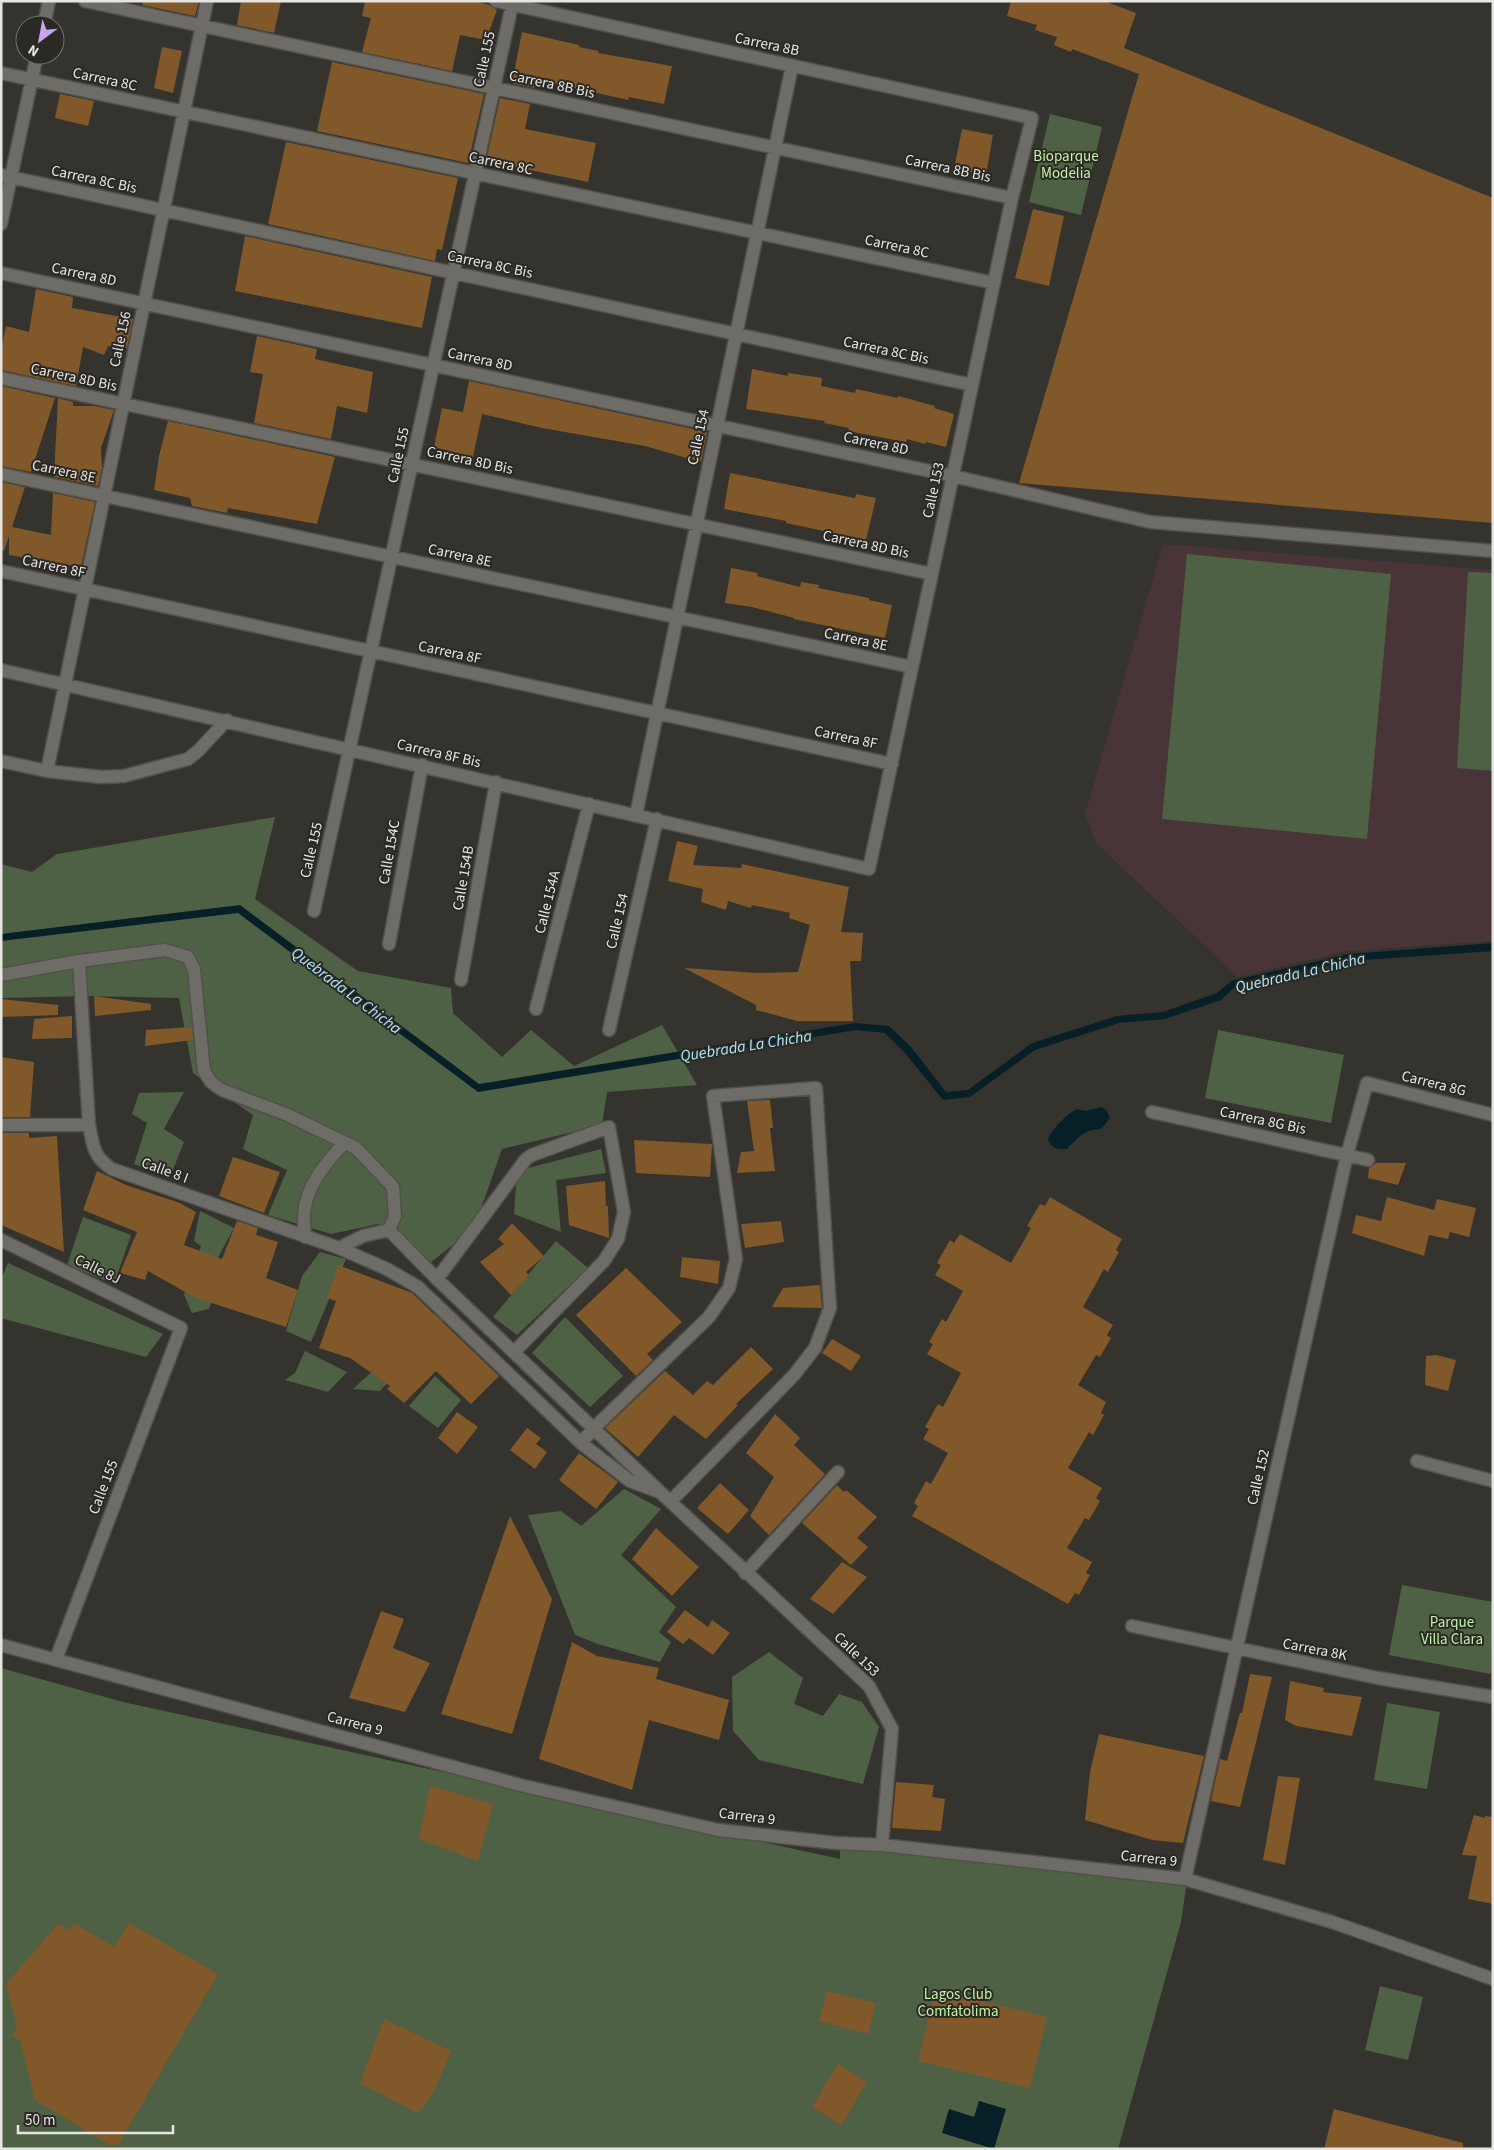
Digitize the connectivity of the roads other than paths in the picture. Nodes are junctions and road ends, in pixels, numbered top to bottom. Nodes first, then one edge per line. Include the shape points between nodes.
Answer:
1 (49, 1) edge
2 (85, 1) edge
3 (207, 1) edge
4 (496, 1) edge
5 (512, 5) junction
6 (46, 15) edge
7 (201, 26) junction
8 (35, 65) edge
9 (792, 66) junction
10 (1, 73) edge
11 (32, 80) junction
12 (494, 88) junction
13 (184, 112) junction
14 (1032, 118) joint
15 (775, 148) junction
16 (475, 174) junction
17 (6, 176) edge
18 (1012, 198) junction
19 (163, 210) junction
20 (1, 224) edge
21 (757, 234) junction
22 (1, 273) edge
23 (454, 273) junction
24 (994, 284) junction
25 (144, 303) junction
26 (736, 334) junction
27 (434, 365) junction
28 (1, 378) edge
29 (972, 385) junction
30 (123, 404) junction
31 (717, 426) junction
32 (412, 465) junction
33 (1, 474) edge
34 (953, 476) junction
35 (104, 496) junction
36 (697, 525) junction
37 (1493, 551) edge
38 (392, 557) junction
39 (1, 571) edge
40 (932, 574) junction
41 (85, 589) junction
42 (677, 617) junction
43 (372, 651) junction
44 (912, 667) junction
45 (1, 670) edge
46 (65, 684) junction
47 (657, 713) junction
48 (227, 720) junction
49 (351, 749) junction
50 (1, 761) edge
51 (892, 764) junction
52 (422, 765) junction
53 (47, 772) junction
54 (496, 782) junction
55 (588, 804) junction
56 (636, 815) junction
57 (657, 820) junction
58 (869, 869) joint
59 (314, 911) dead end
60 (389, 944) dead end
61 (79, 961) junction
62 (1, 975) edge
63 (461, 980) dead end
64 (536, 1009) dead end
65 (609, 1030) dead end
66 (1367, 1083) joint
67 (1152, 1112) dead end
68 (1493, 1115) edge
69 (1, 1125) edge
70 (89, 1125) junction
71 (344, 1143) junction
72 (1346, 1155) junction
73 (1368, 1160) dead end
74 (390, 1230) junction
75 (305, 1237) junction
76 (1, 1240) edge
77 (339, 1248) junction
78 (437, 1279) junction
79 (181, 1328) joint
80 (514, 1352) junction
81 (594, 1428) junction
82 (581, 1443) junction
83 (1417, 1461) dead end
84 (838, 1472) dead end
85 (1493, 1481) edge
86 (660, 1492) junction
87 (671, 1501) junction
88 (745, 1573) junction
89 (1132, 1626) dead end
90 (1, 1645) edge
91 (1236, 1649) junction
92 (56, 1659) junction
93 (1493, 1697) edge
94 (882, 1845) junction
95 (1184, 1879) junction
96 (1493, 1979) edge

1 - 6 street
2 - 7 street, Carrera 8B Bis
3 - 7 street, Calle 156
4 - 5 street, Carrera 8B
5 - 9 street, Carrera 8B
5 - 12 street, Calle 155
7 - 12 street, Carrera 8B Bis
7 - 13 street, Calle 156
8 - 11 street
9 - 14 street, Carrera 8B
9 - 15 street, Calle 154
10 - 11 street, Carrera 8C
11 - 13 street, Carrera 8C
11 - 17 street
12 - 15 street, Carrera 8B Bis
12 - 16 street, Calle 155
13 - 16 street, Carrera 8C
13 - 19 street, Calle 156
14 - 18 street, Calle 153
15 - 18 street, Carrera 8B Bis
15 - 21 street, Calle 154
16 - 21 street, Carrera 8C
16 - 23 street, Calle 155
17 - 19 street, Carrera 8C Bis
17 - 20 street
18 - 24 street, Calle 153
19 - 23 street, Carrera 8C Bis
19 - 25 street, Calle 156
21 - 24 street, Carrera 8C
21 - 26 street, Calle 154
22 - 25 street, Carrera 8D
23 - 26 street, Carrera 8C Bis
23 - 27 street, Calle 155
24 - 29 street, Calle 153
25 - 27 street, Carrera 8D
25 - 30 street, Calle 156
26 - 29 street, Carrera 8C Bis
26 - 31 street, Calle 154
27 - 31 street, Carrera 8D
27 - 32 street, Calle 155
28 - 30 street, Carrera 8D Bis
29 - 34 street, Calle 153
30 - 32 street, Carrera 8D Bis
30 - 35 street, Calle 156
31 - 34 street, Carrera 8D
31 - 36 street, Calle 154
32 - 36 street, Carrera 8D Bis
32 - 38 street, Calle 155
33 - 35 street, Carrera 8E
34 - 37 street, Carrera 8D via 1150,522
34 - 40 street, Calle 153
35 - 38 street, Carrera 8E
35 - 41 street, Calle 156
36 - 40 street, Carrera 8D Bis
36 - 42 street, Calle 154
38 - 42 street, Carrera 8E
38 - 43 street, Calle 155
39 - 41 street, Carrera 8F
40 - 44 street, Calle 153
41 - 43 street, Carrera 8F
41 - 46 street, Calle 156
42 - 44 street, Carrera 8E
42 - 47 street, Calle 154
43 - 47 street, Carrera 8F
43 - 49 street, Calle 155
44 - 51 street, Calle 153
45 - 46 street, Carrera 8F Bis
46 - 48 street, Carrera 8F Bis
46 - 53 street, Calle 156
47 - 51 street, Carrera 8F
47 - 56 street, Calle 154
48 - 49 street, Carrera 8F Bis
48 - 53 street via 188,759 124,776
49 - 52 street, Carrera 8F Bis
49 - 59 street, Calle 155
50 - 53 street
51 - 58 street, Calle 153
52 - 54 street, Carrera 8F Bis
52 - 60 street, Calle 154C
54 - 55 street, Carrera 8F Bis
54 - 63 street, Calle 154B
55 - 56 street, Carrera 8F Bis
55 - 64 street, Calle 154A
56 - 57 street, Carrera 8F Bis
57 - 58 street, Carrera 8F Bis
57 - 65 street, Calle 154
61 - 62 street
61 - 70 street, Calle 8 I
61 - 71 street via 165,950 188,957 194,969 204,1071 211,1082 222,1090 288,1115
66 - 68 street, Carrera 8G
66 - 72 street, Calle 152
67 - 72 street, Carrera 8G Bis
69 - 70 street
70 - 75 street, Calle 8 I via 94,1150 101,1162 112,1169
71 - 74 street via 356,1148 393,1187 395,1216
71 - 75 street via 325,1164 310,1189 304,1213
72 - 73 street, Carrera 8G Bis
72 - 91 street, Calle 152
74 - 77 street via 362,1236
74 - 78 street
75 - 77 street, Calle 8 I
76 - 79 street, Calle 8J
77 - 82 street, Calle 8 I via 418,1286
78 - 80 street
78 - 80 street via 526,1159 609,1127 624,1212 618,1239 604,1261
79 - 92 street, Calle 155
80 - 81 street
81 - 82 street
81 - 86 street
81 - 87 street via 709,1317 729,1288 736,1259 713,1096 816,1088 830,1308 815,1348 794,1375
82 - 86 street, Calle 8 I via 630,1481
83 - 85 street
84 - 88 street
86 - 87 street, Calle 153
87 - 88 street, Calle 153
88 - 94 street, Calle 153 via 869,1686 884,1711 892,1730
89 - 91 street, Carrera 8K
90 - 92 street, Carrera 9
91 - 93 street, Carrera 8K
91 - 95 street, Calle 152
92 - 94 street, Carrera 9 via 583,1800 718,1830 836,1844
94 - 95 street, Carrera 9
95 - 96 street, Carrera 9 via 1332,1922

